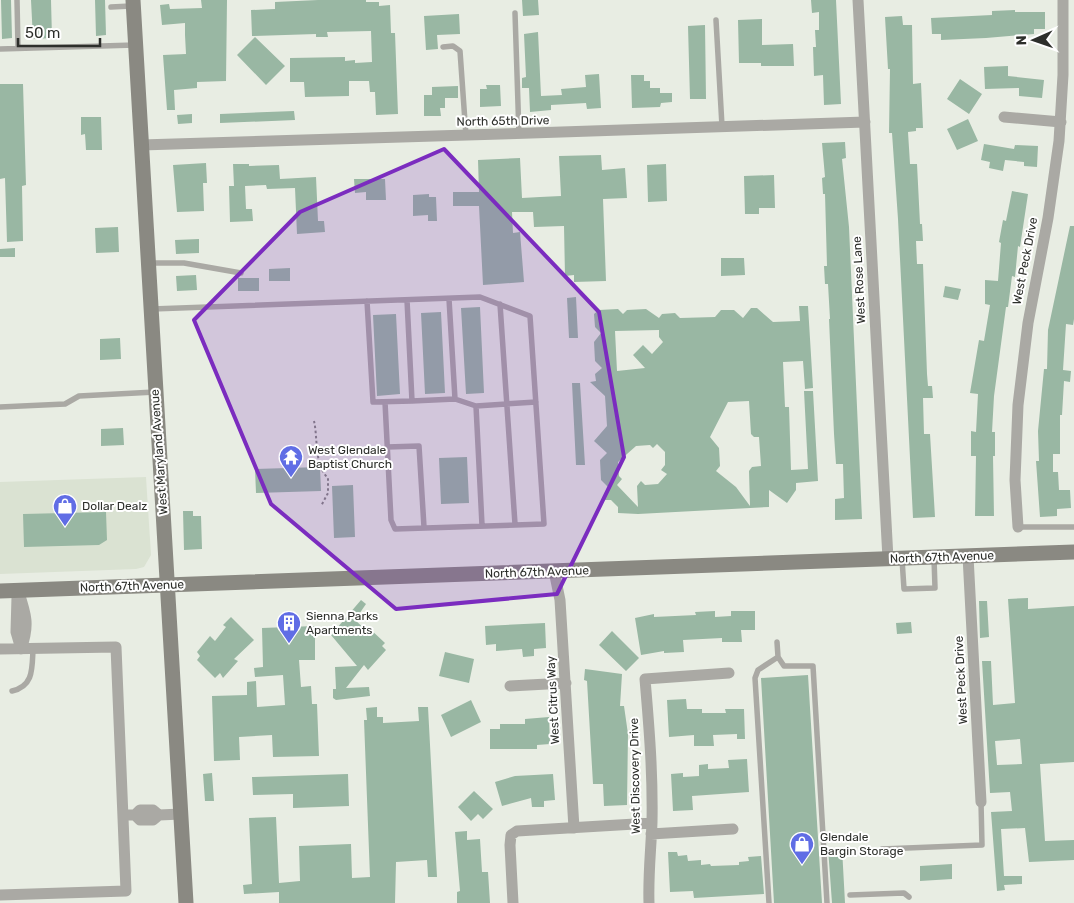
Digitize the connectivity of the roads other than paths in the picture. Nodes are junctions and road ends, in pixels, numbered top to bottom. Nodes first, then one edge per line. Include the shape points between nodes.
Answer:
1 (17, 0) edge
2 (858, 0) edge
3 (1063, 0) edge
4 (133, 3) edge
5 (111, 7) dead end
6 (515, 13) dead end
7 (716, 20) dead end
8 (135, 45) junction
9 (443, 47) dead end
10 (18, 48) junction
11 (0, 49) edge
12 (1004, 117) dead end
13 (865, 122) junction
14 (1061, 122) junction
15 (722, 126) junction
16 (519, 135) junction
17 (466, 136) junction
18 (141, 145) junction
19 (147, 263) junction
20 (241, 274) dead end
21 (449, 299) junction
22 (407, 300) junction
23 (367, 302) junction
24 (500, 304) junction
25 (150, 309) junction
26 (155, 392) junction
27 (455, 399) junction
28 (412, 401) junction
29 (385, 402) junction
30 (536, 402) junction
31 (506, 404) junction
32 (476, 406) junction
33 (0, 407) edge
34 (387, 447) junction
35 (515, 524) junction
36 (482, 526) junction
37 (1018, 527) joint
38 (1074, 527) edge
39 (424, 528) junction
40 (1074, 552) edge
41 (968, 556) junction
42 (934, 558) junction
43 (895, 559) junction
44 (554, 571) junction
45 (166, 585) junction
46 (18, 590) junction
47 (0, 591) edge
48 (777, 642) dead end
49 (27, 649) junction
50 (0, 650) edge
51 (778, 657) junction
52 (729, 674) dead end
53 (566, 683) junction
54 (510, 686) dead end
55 (12, 692) dead end
56 (981, 802) joint
57 (181, 814) junction
58 (129, 815) junction
59 (574, 828) junction
60 (652, 829) junction
61 (733, 829) dead end
62 (882, 848) dead end
63 (850, 895) dead end
64 (0, 896) edge
65 (909, 897) dead end
66 (186, 903) edge
67 (514, 903) edge
68 (649, 903) edge
69 (769, 903) edge
70 (828, 903) edge

1 - 10 lane
2 - 13 street, West Rose Lane
3 - 14 street, West Peck Drive
4 - 5 lane
4 - 8 main road, West Maryland Avenue
6 - 16 lane
7 - 15 lane
8 - 10 lane
8 - 18 main road, West Maryland Avenue
9 - 17 lane via 453,46 460,51
10 - 11 lane
12 - 14 street
13 - 15 street, North 65th Drive
13 - 43 street, West Rose Lane
14 - 37 street, West Peck Drive via 1019,396 1015,480
15 - 16 street, North 65th Drive
16 - 17 street, North 65th Drive
17 - 18 street, North 65th Drive
18 - 19 main road, West Maryland Avenue
19 - 20 lane via 184,263
19 - 25 main road, West Maryland Avenue
21 - 22 lane
21 - 24 lane via 480,298
21 - 27 lane
22 - 23 lane
22 - 28 lane
23 - 25 lane
23 - 29 lane via 373,402
24 - 30 lane via 530,316
24 - 31 lane
25 - 26 main road, West Maryland Avenue
26 - 33 lane via 79,396 65,404
26 - 45 main road, West Maryland Avenue
27 - 28 lane
27 - 32 lane
28 - 29 lane
29 - 34 lane
30 - 31 lane
30 - 35 lane via 544,524
31 - 32 lane
31 - 35 lane
32 - 36 lane
34 - 39 lane via 391,520 395,529
34 - 39 lane via 419,446
35 - 36 lane
36 - 39 lane
37 - 38 lane
40 - 41 main road, North 67th Avenue
41 - 42 main road, North 67th Avenue
41 - 56 street, West Peck Drive
42 - 43 main road, North 67th Avenue
42 - 43 lane via 935,588 904,589
43 - 44 main road, North 67th Avenue
44 - 45 main road, North 67th Avenue
44 - 53 street, West Citrus Way via 560,600
45 - 46 main road, North 67th Avenue
45 - 57 main road, West Maryland Avenue
46 - 47 main road, North 67th Avenue
46 - 49 street via 27,617
48 - 51 lane
49 - 50 street
49 - 55 lane via 32,676 22,689
49 - 58 street via 116,647
51 - 69 lane via 758,670 755,678
51 - 70 lane via 784,666 813,666
52 - 60 street, West Discovery Drive via 645,679
53 - 54 street
53 - 59 street, West Citrus Way
56 - 62 lane via 982,846
57 - 58 street via 159,816 153,810 140,810
57 - 66 main road, West Maryland Avenue
58 - 64 street via 126,891
59 - 60 street
59 - 67 street via 511,835
60 - 61 street
60 - 68 street, West Discovery Drive
63 - 65 lane via 904,893

